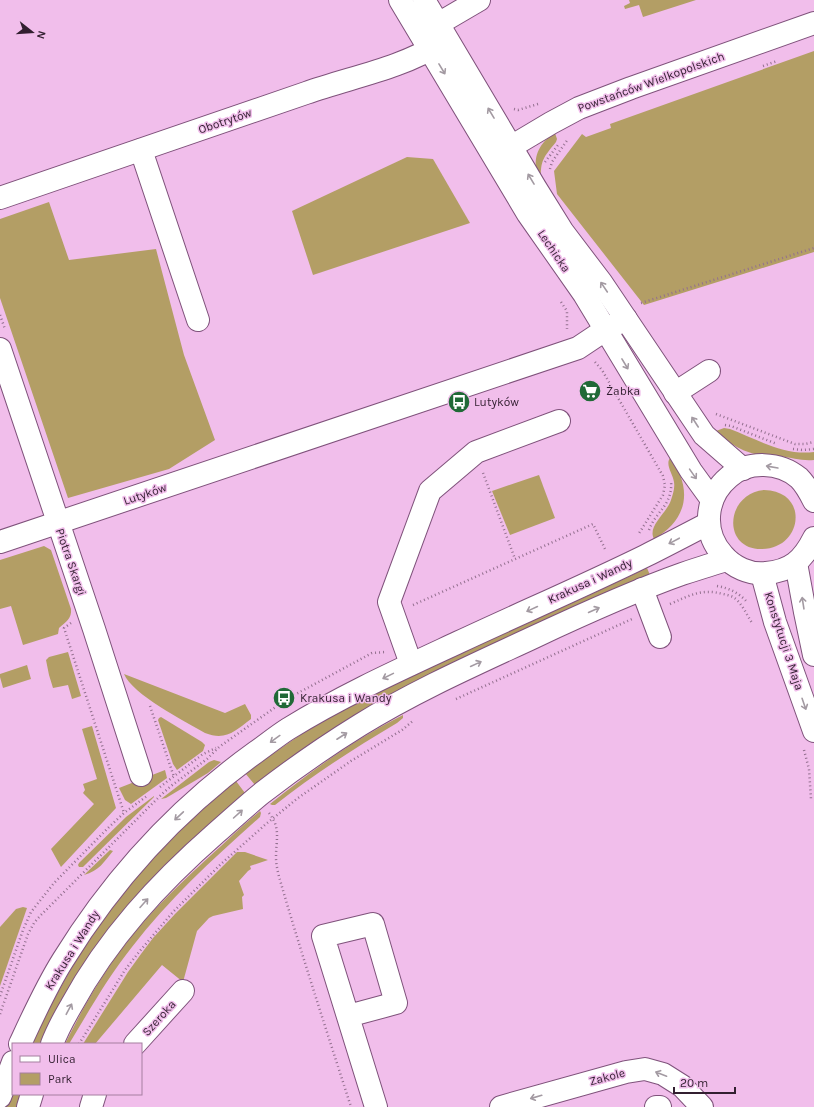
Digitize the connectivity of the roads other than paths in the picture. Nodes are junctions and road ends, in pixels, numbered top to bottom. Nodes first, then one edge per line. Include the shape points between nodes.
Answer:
1 (400, 0) edge
2 (424, 0) edge
3 (479, 0) edge
4 (814, 23) edge
5 (439, 38) junction
6 (141, 150) junction
7 (503, 151) junction
8 (0, 198) edge
9 (630, 312) junction
10 (198, 320) dead end
11 (605, 330) junction
12 (0, 349) edge
13 (708, 371) dead end
14 (675, 393) junction
15 (559, 421) dead end
16 (743, 469) junction
17 (807, 476) edge
18 (712, 500) junction
19 (814, 501) edge
20 (58, 523) junction
21 (709, 523) junction
22 (814, 538) edge
23 (0, 542) edge
24 (727, 560) junction
25 (796, 562) junction
26 (762, 574) junction
27 (642, 590) junction
28 (660, 638) dead end
29 (814, 655) edge
30 (411, 664) junction
31 (814, 731) edge
32 (147, 784) road end
33 (184, 991) dead end
34 (348, 1016) dead end
35 (20, 1043) edge
36 (52, 1043) edge
37 (136, 1043) edge
38 (12, 1065) edge
39 (32, 1095) edge
40 (95, 1095) edge
41 (0, 1097) edge
42 (28, 1107) edge
43 (91, 1107) edge
44 (376, 1107) edge
45 (501, 1107) edge
46 (656, 1107) edge
47 (660, 1107) edge
48 (702, 1107) edge

1 - 5 street, Lechicka
2 - 5 street, Lechicka
3 - 5 street, Obotrytów
4 - 7 street, Powstańców Wielkopolskich via 579,108
5 - 6 street, Obotrytów via 403,62
5 - 7 street, Lechicka
6 - 8 street, Obotrytów
6 - 10 street
9 -> 7 street, Lechicka via 601,282
7 - 11 street, Lechicka via 528,214 584,294
9 - 11 street, Lutyków
9 - 14 street, Lechicka
11 -> 18 street, Lechicka via 691,471
11 - 20 street, Lutyków via 578,348
12 - 20 street, Piotra Skargi
13 - 14 street
16 -> 14 street, Lechicka via 704,435
15 - 30 street via 476,452 430,491 388,602
17 -> 16 street via 772,466 758,465
16 - 18 street via 730,476 719,487
17 - 19 street
18 - 21 street
20 - 23 street, Lutyków
20 - 32 street, Piotra Skargi
21 - 24 street via 711,536
21 -> 30 street, Krakusa i Wandy via 642,557
22 - 25 street via 808,551
24 - 26 street via 749,572
24 - 27 street
25 - 26 street via 786,569
29 -> 25 street, Konstytucji 3 Maja
26 -> 31 street, Konstytucji 3 Maja via 775,622
27 - 28 street
36 -> 27 street via 86,979 129,921 189,858 268,789 360,725 414,694 545,632
30 -> 35 street, Krakusa i Wandy via 287,730 234,768 171,823 126,872 86,925 56,972
33 - 37 street, Szeroka
34 - 44 street
38 - 41 street
39 - 42 street
40 - 43 street
48 -> 45 street, Zakole via 682,1086 663,1074 645,1069
46 - 47 street

